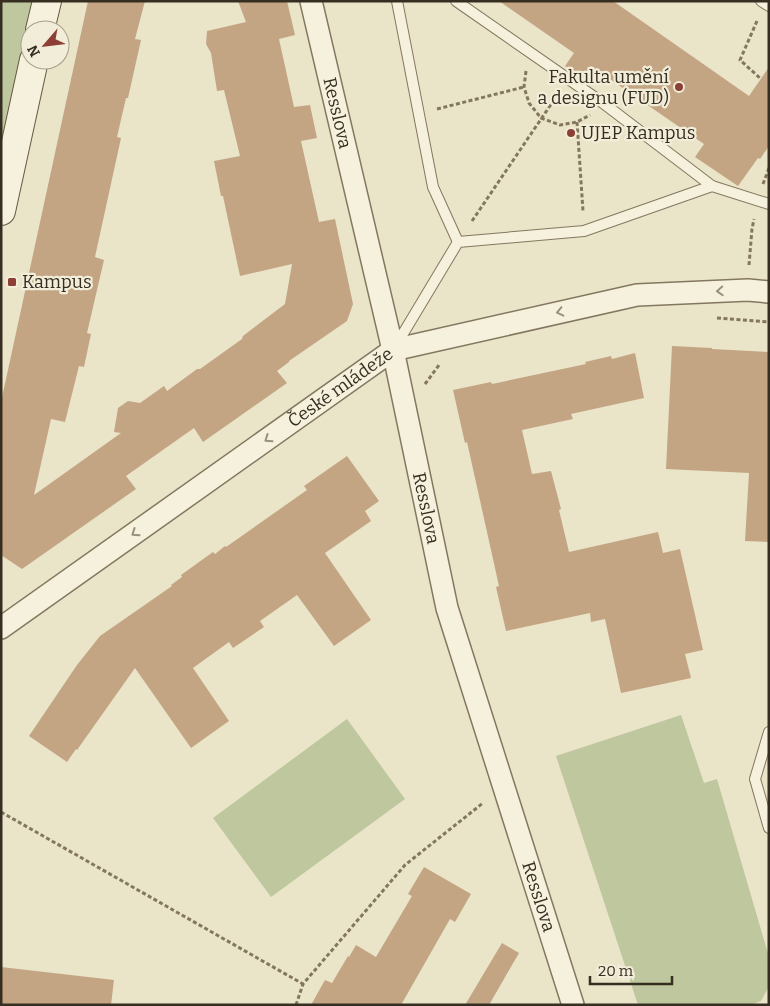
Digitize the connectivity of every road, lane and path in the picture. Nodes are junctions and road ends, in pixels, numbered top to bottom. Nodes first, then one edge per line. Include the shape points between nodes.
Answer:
1 (47, 1) edge
2 (311, 1) edge
3 (397, 1) edge
4 (456, 1) edge
5 (765, 4) edge
6 (42, 20) edge
7 (533, 54) junction
8 (32, 70) edge
9 (568, 79) junction
10 (760, 79) dead end
11 (524, 86) junction
12 (603, 103) junction
13 (419, 114) junction
14 (541, 118) junction
15 (577, 122) junction
16 (769, 168) edge
17 (712, 186) junction
18 (761, 191) dead end
19 (769, 204) edge
20 (1, 211) edge
21 (754, 216) dead end
22 (584, 231) junction
23 (458, 242) junction
24 (749, 267) dead end
25 (769, 292) edge
26 (709, 318) dead end
27 (769, 322) edge
28 (393, 350) junction
29 (442, 361) dead end
30 (424, 385) dead end
31 (1, 628) edge
32 (769, 732) edge
33 (484, 803) dead end
34 (1, 812) edge
35 (769, 828) edge
36 (303, 984) junction
37 (296, 1005) edge
38 (574, 1005) edge

1 - 6 street
2 - 28 street, Resslova
3 - 13 lane
4 - 7 lane
5 - 10 path via 740,60
7 - 9 lane
7 - 11 path
8 - 20 street
9 - 12 lane
9 - 14 path
11 - 13 path
11 - 14 path via 529,103
12 - 15 path via 591,115
12 - 17 lane
13 - 23 lane via 433,187
14 - 15 path via 560,125
14 - 23 path
15 - 22 path
16 - 18 path
17 - 19 lane
17 - 22 lane
21 - 24 path
22 - 23 lane
23 - 28 lane
25 -> 28 street, České mládeže via 637,295
26 - 27 path
28 -> 31 street, České mládeže
28 - 38 street, Resslova via 447,608
29 - 30 path
32 - 35 lane via 755,779
33 - 36 path via 405,865
34 - 36 path
36 - 37 path

